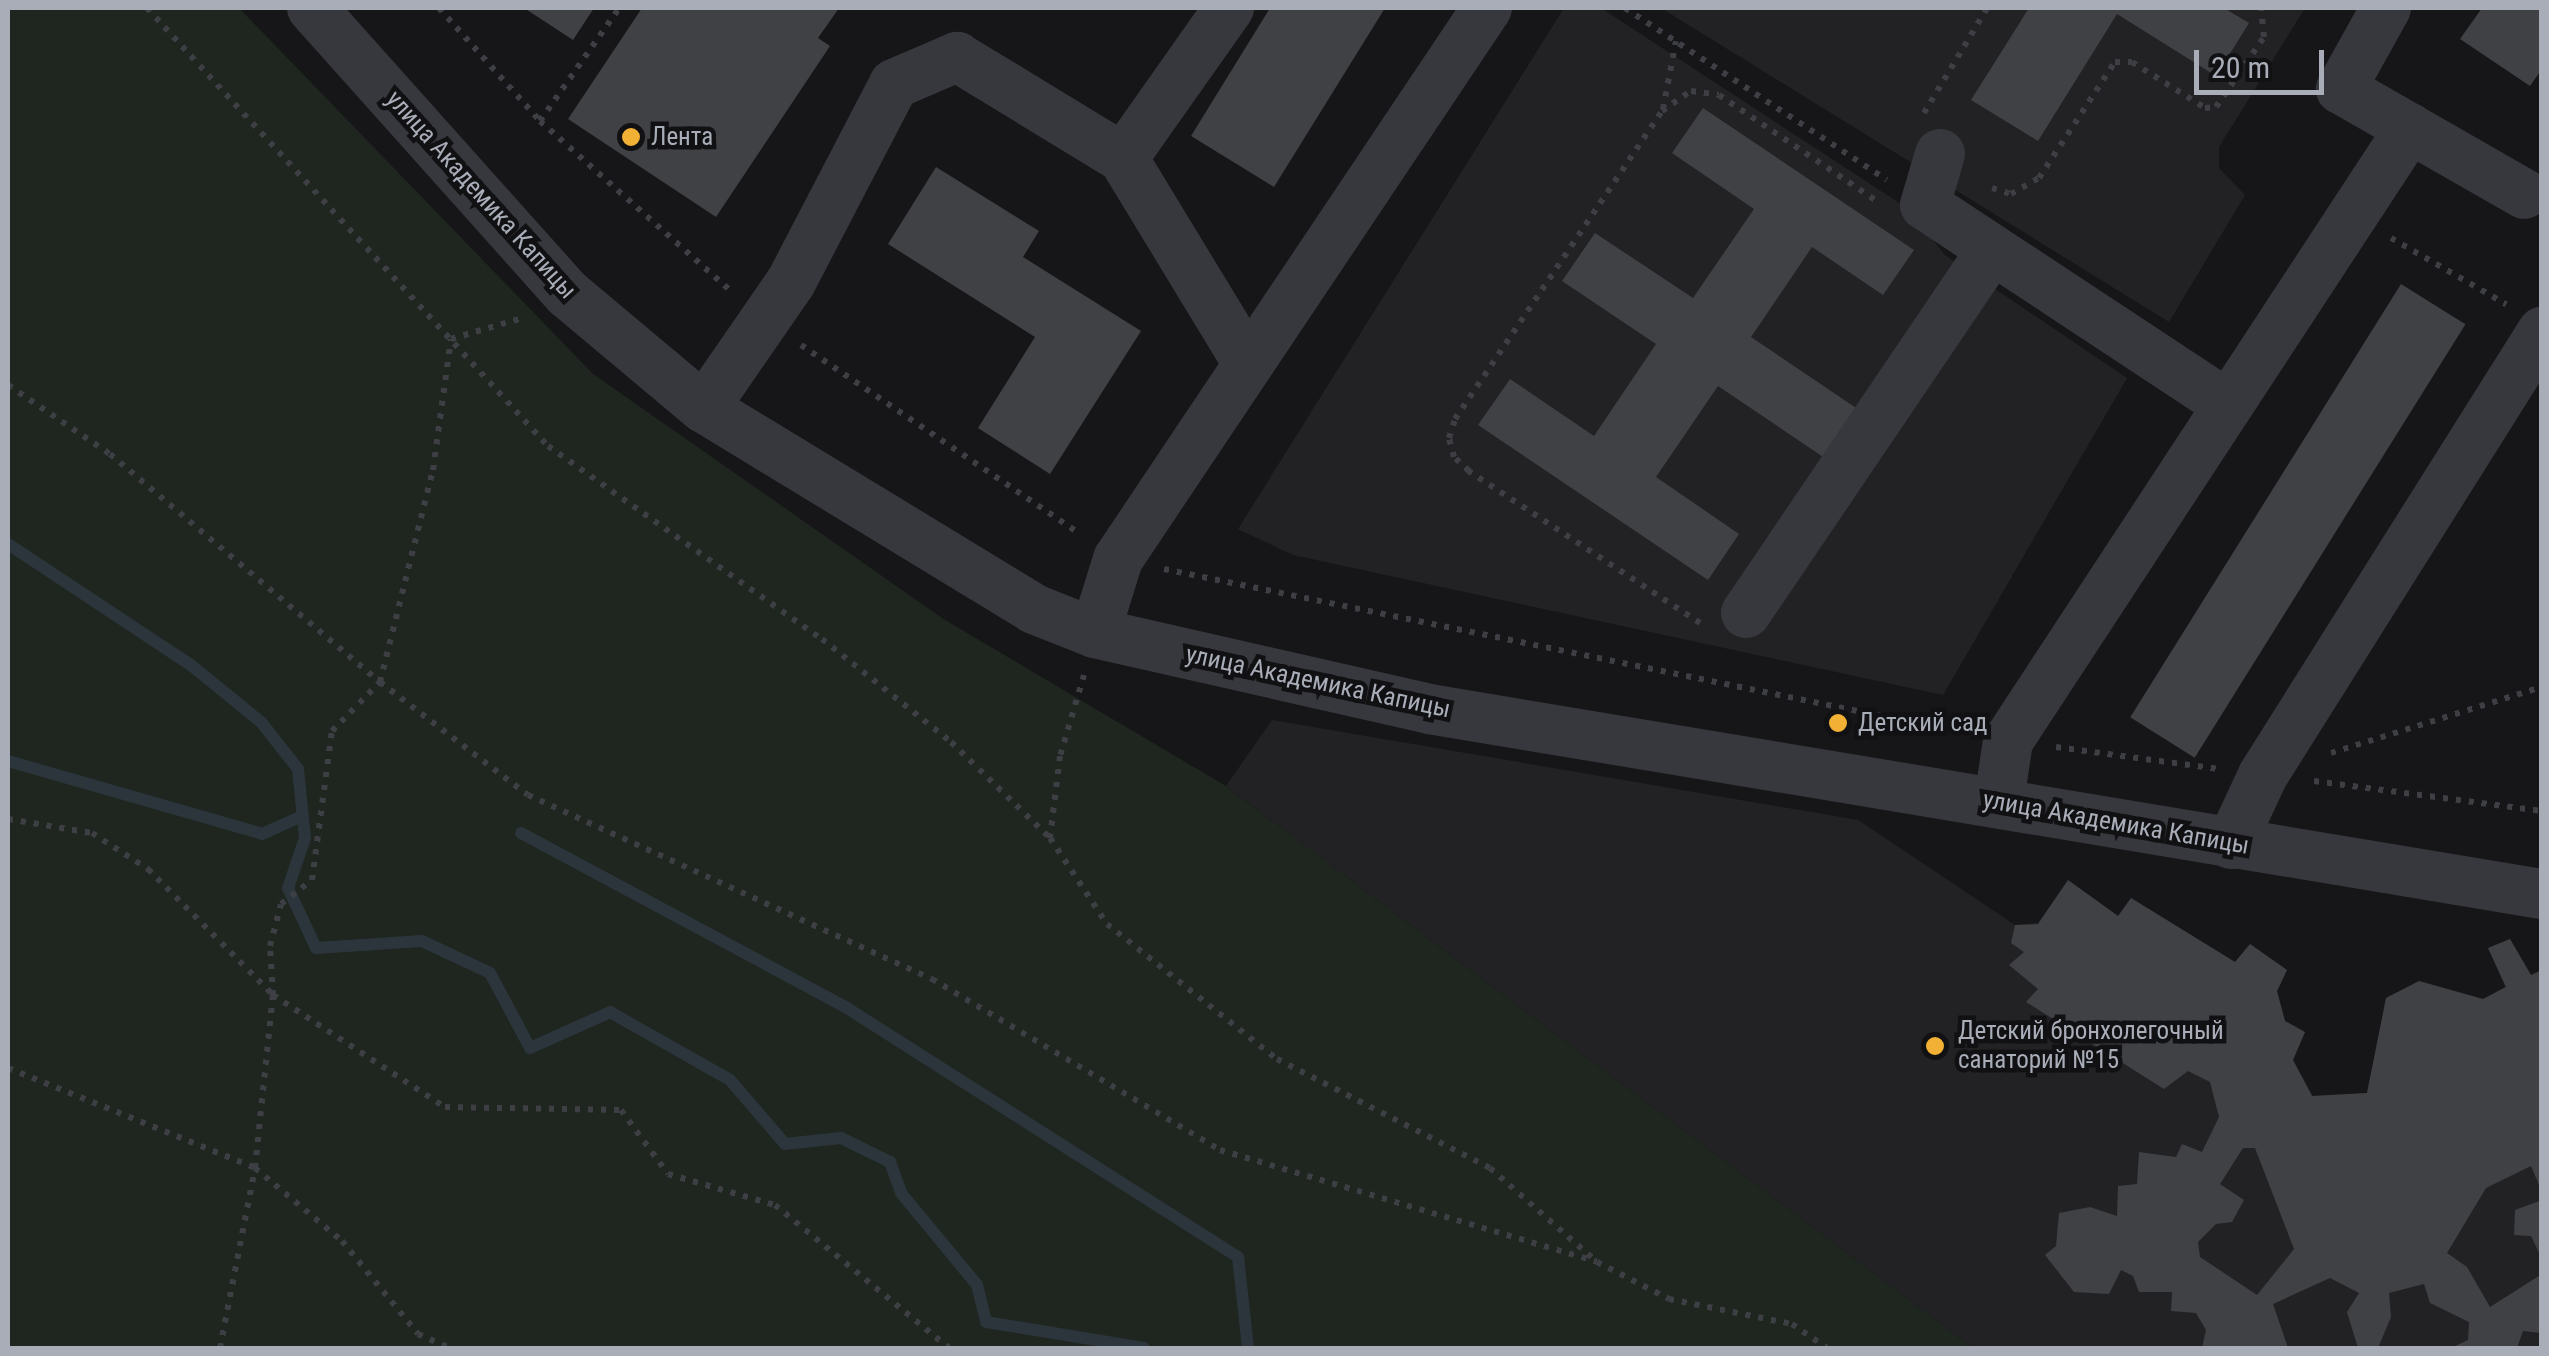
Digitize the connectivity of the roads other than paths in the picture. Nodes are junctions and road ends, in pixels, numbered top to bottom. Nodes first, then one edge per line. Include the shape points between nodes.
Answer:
1 (312, 8) edge
2 (1229, 8) edge
3 (1486, 8) edge
4 (2386, 8) edge
5 (2410, 128) junction
6 (1940, 154) road end
7 (1123, 158) junction
8 (2536, 188) edge
9 (1992, 249) junction
10 (2533, 323) edge
11 (1246, 360) junction
12 (2227, 404) junction
13 (704, 408) junction
14 (1746, 613) road end
15 (1096, 633) junction
16 (1999, 801) junction
17 (2231, 844) junction
18 (2536, 883) edge

1 - 13 street, улица Академика Капицы via 568,294
2 - 7 street
3 - 11 street
4 - 5 street via 2341,89
5 - 8 street
5 - 12 street
6 - 9 street via 1910,209
7 - 11 street
7 - 13 street via 957,56 894,84 791,282
9 - 12 street
9 - 14 street
10 - 17 street via 2263,774
11 - 15 street via 1118,559
12 - 16 street via 2008,741
13 - 15 street, улица Академика Капицы via 1034,610
15 - 16 street, улица Академика Капицы via 1429,709
16 - 17 street, улица Академика Капицы
17 - 18 street, улица Академика Капицы

